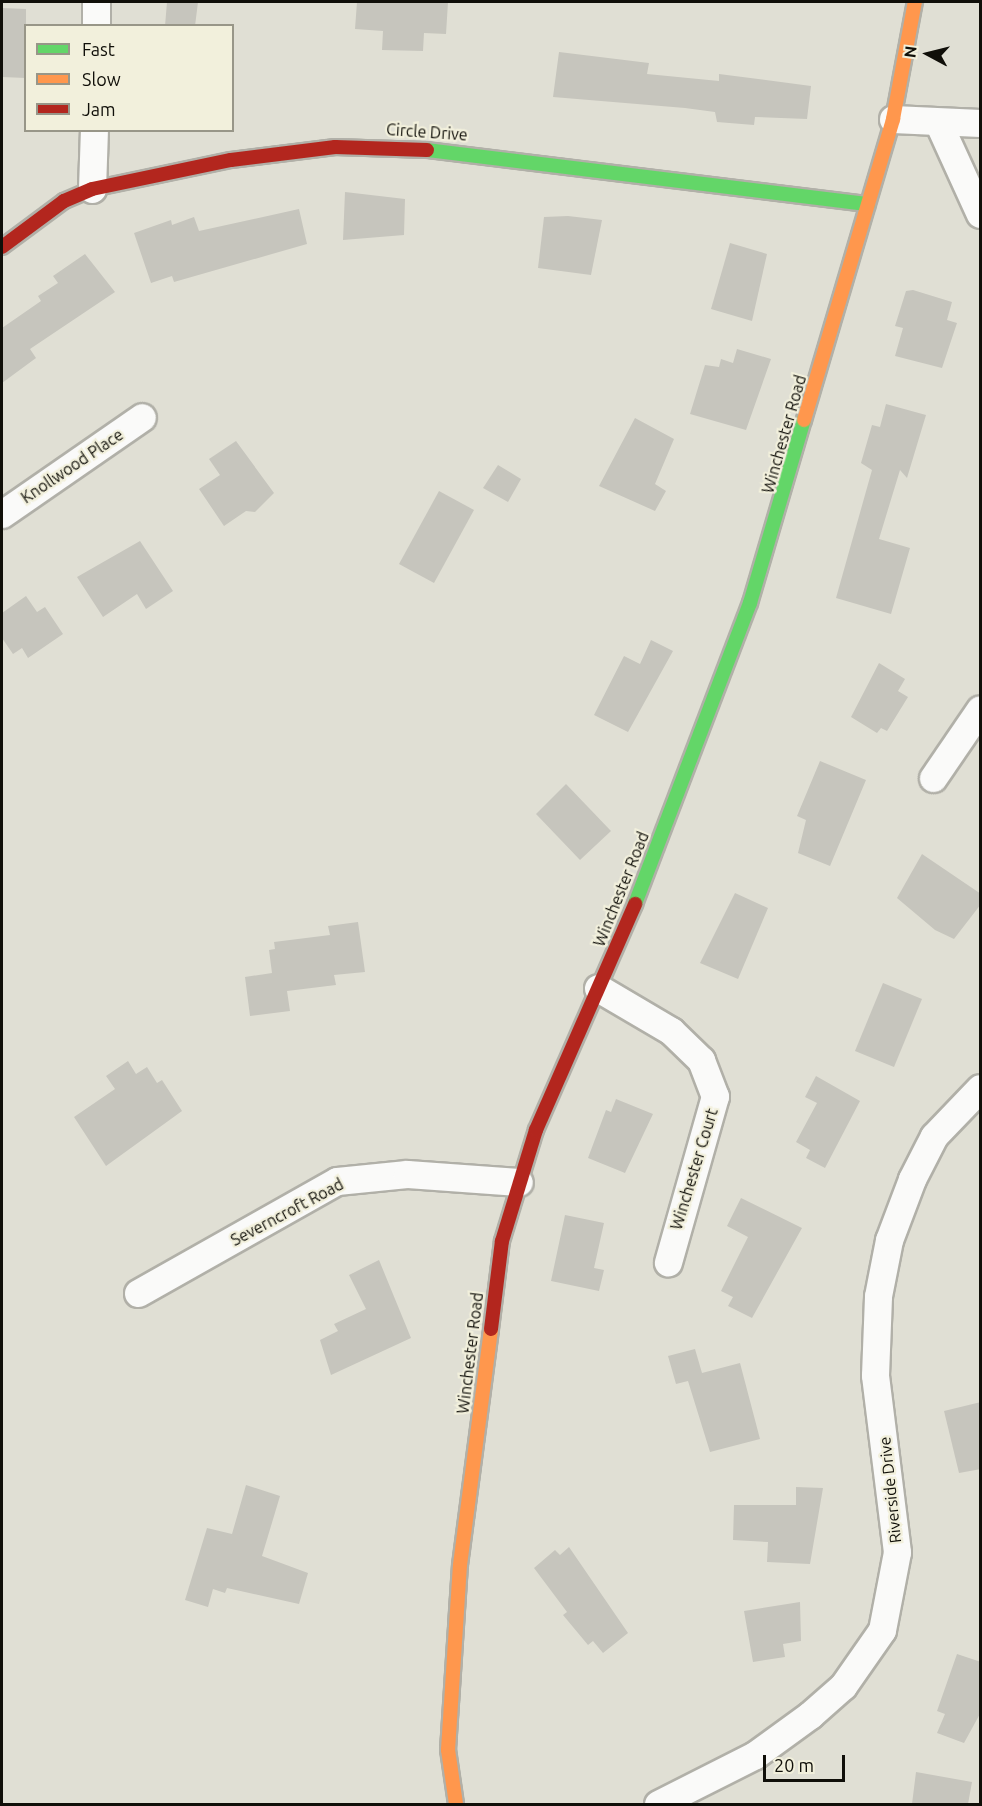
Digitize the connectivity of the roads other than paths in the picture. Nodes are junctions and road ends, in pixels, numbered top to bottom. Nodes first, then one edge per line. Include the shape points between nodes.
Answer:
1 (96, 2) edge
2 (915, 2) edge
3 (96, 24) edge
4 (893, 118) junction
5 (938, 122) junction
6 (981, 123) edge
7 (94, 132) edge
8 (92, 189) junction
9 (868, 204) junction
10 (981, 214) edge
11 (2, 247) edge
12 (142, 417) dead end
13 (6, 502) edge
14 (981, 709) edge
15 (933, 778) dead end
16 (598, 988) junction
17 (981, 1089) edge
18 (519, 1182) junction
19 (668, 1262) dead end
20 (138, 1293) dead end
21 (456, 1804) edge
22 (658, 1804) edge

1 - 3 street
2 - 4 street, Winchester Road
4 - 5 street
4 - 9 street, Winchester Road
5 - 6 street
5 - 10 street
7 - 8 street
8 - 9 street, Circle Drive via 231,160 394,145
8 - 11 street, Circle Drive via 64,201
9 - 16 street, Winchester Road via 750,603
12 - 13 street, Knollwood Place
14 - 15 street
16 - 18 street, Winchester Road
16 - 19 street, Winchester Court via 671,1031 700,1060 715,1096
17 - 22 street, Riverside Drive via 934,1136 912,1179 889,1240 878,1296 875,1375 897,1552 882,1630 843,1686 810,1715 755,1755
18 - 20 street, Severncroft Road via 407,1174 337,1181
18 - 21 street, Winchester Road via 491,1308 460,1565 448,1750

